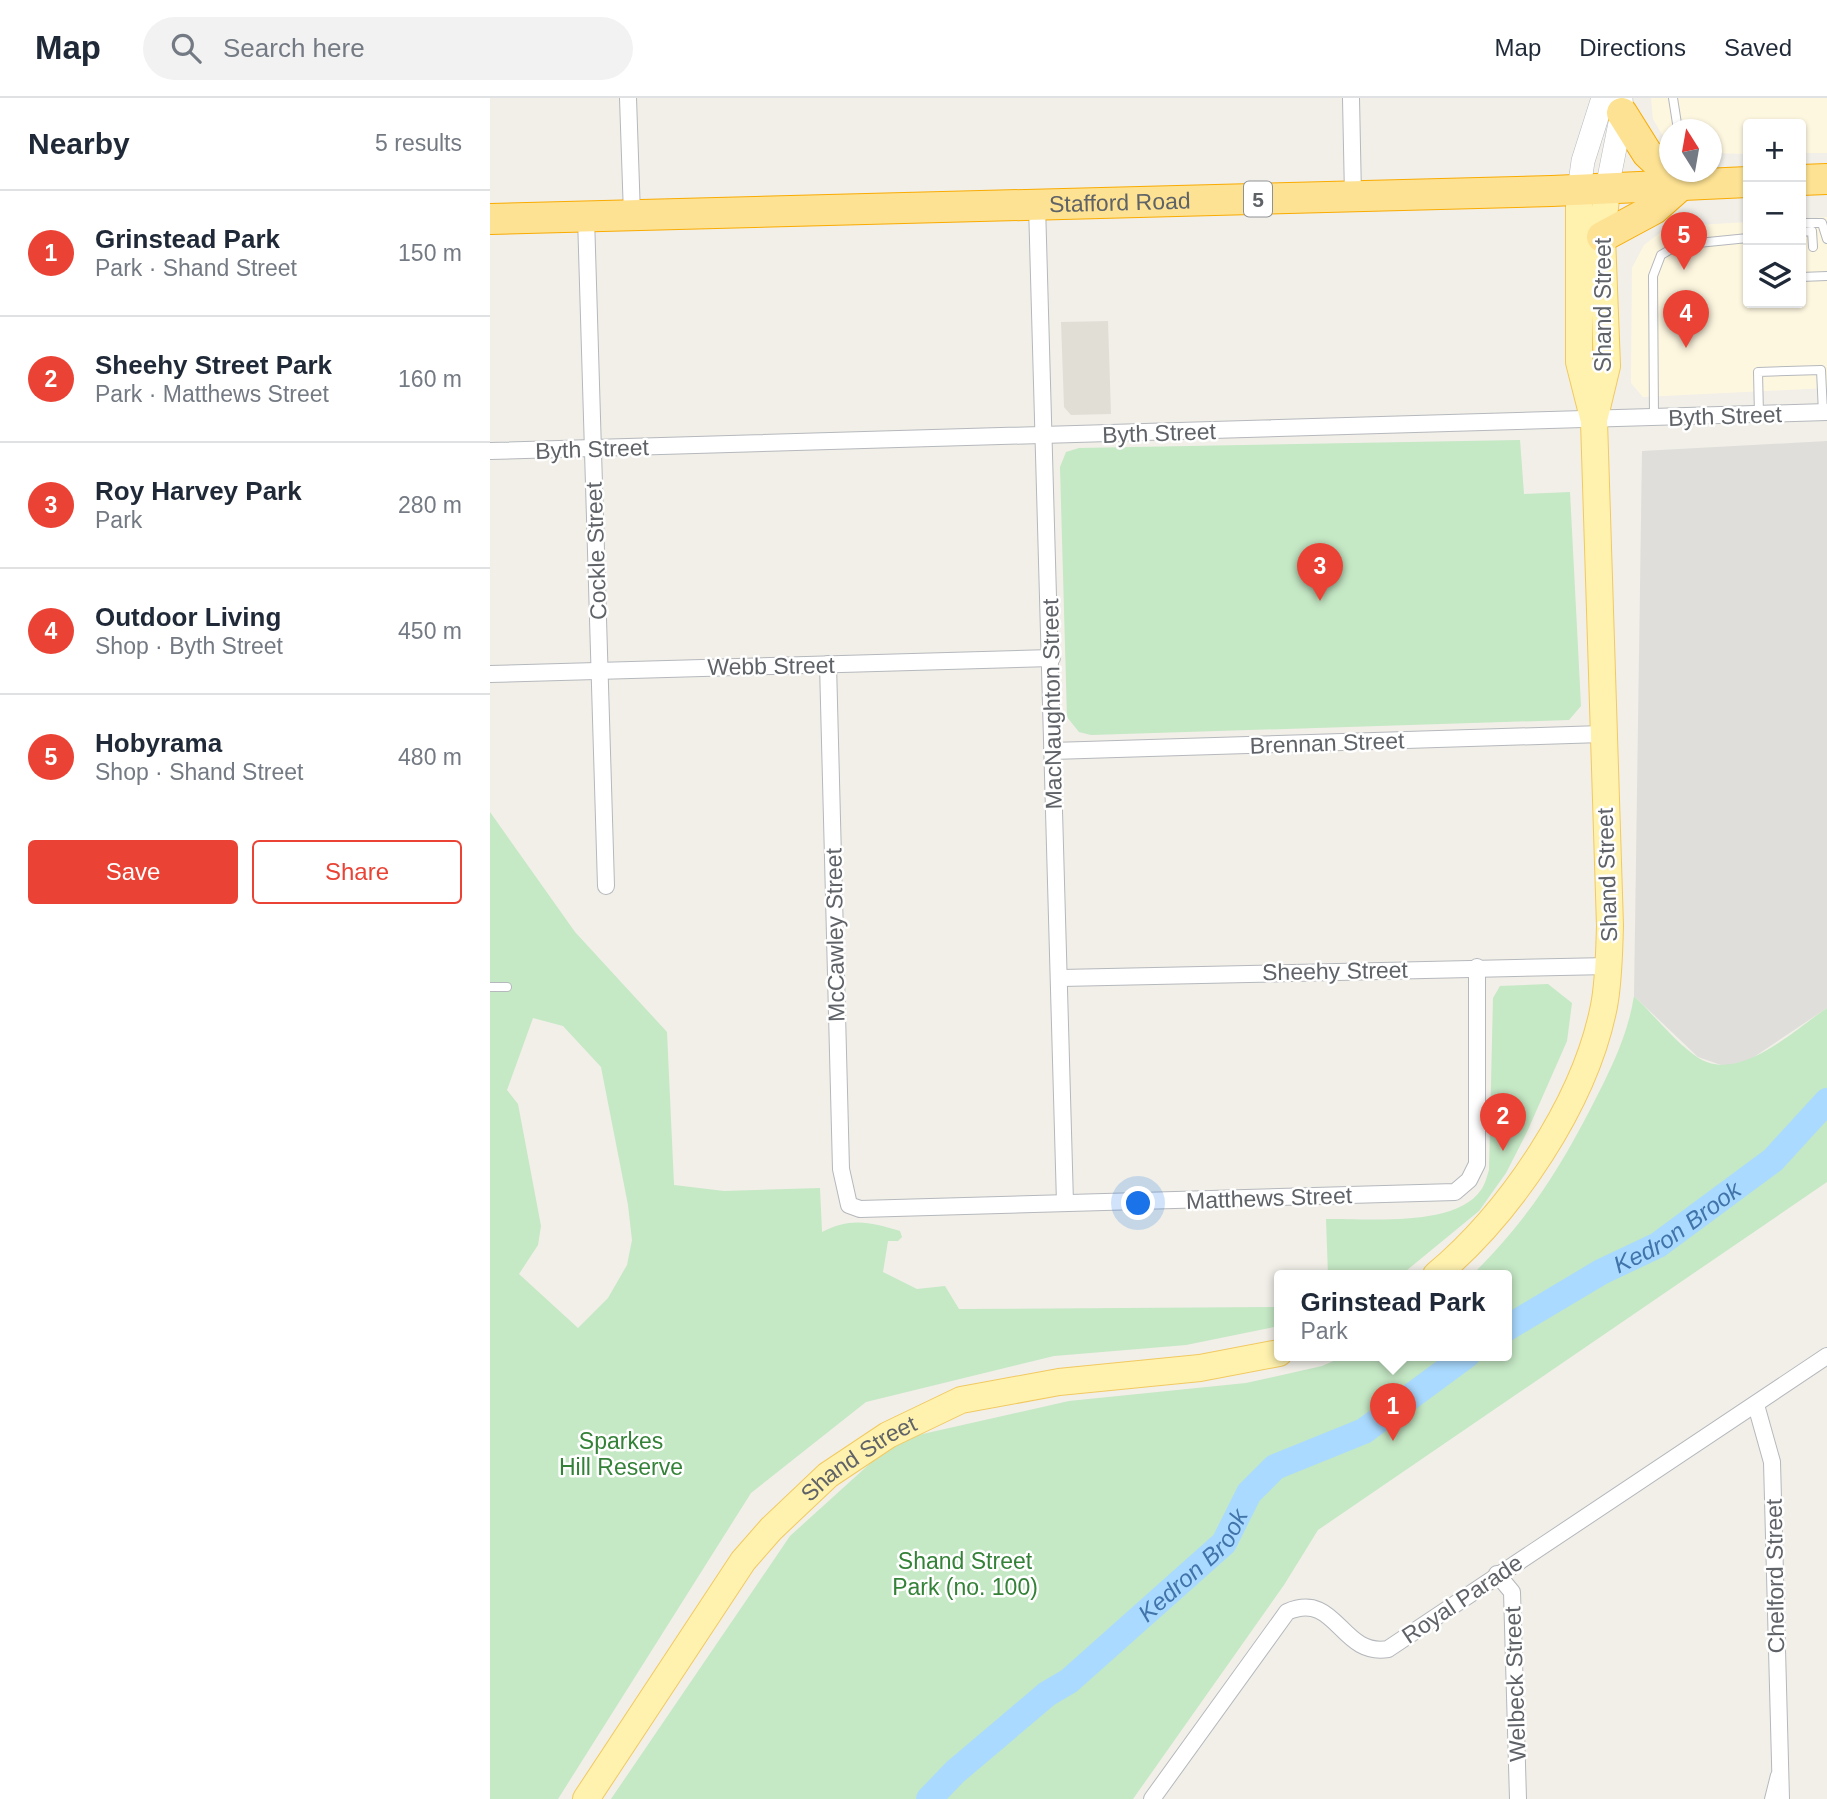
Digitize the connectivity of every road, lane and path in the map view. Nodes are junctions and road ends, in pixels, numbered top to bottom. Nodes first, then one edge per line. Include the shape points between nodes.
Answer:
1 (628, 98) edge
2 (1351, 98) edge
3 (1673, 98) edge
4 (1615, 103) edge
5 (1676, 119) edge
6 (1659, 162) edge
7 (1827, 179) edge
8 (1806, 180) edge
9 (1659, 181) edge
10 (1678, 182) edge
11 (1714, 182) edge
12 (1743, 186) edge
13 (1593, 189) junction
14 (1353, 196) junction
15 (1038, 205) junction
16 (632, 215) junction
17 (586, 217) junction
18 (490, 219) edge
19 (1806, 223) edge
20 (1806, 230) edge
21 (1602, 237) junction
22 (1743, 239) edge
23 (1827, 239) edge
24 (1813, 247) dead end
25 (1814, 265) dead end
26 (1815, 276) junction
27 (1827, 276) edge
28 (1806, 277) edge
29 (1825, 413) edge
30 (1759, 415) junction
31 (1654, 419) junction
32 (1594, 421) junction
33 (1044, 436) junction
34 (593, 449) junction
35 (490, 451) edge
36 (1052, 659) junction
37 (828, 664) junction
38 (599, 670) junction
39 (490, 674) edge
40 (1602, 734) junction
41 (1052, 751) junction
42 (606, 886) dead end
43 (1609, 966) junction
44 (1477, 967) junction
45 (1061, 978) junction
46 (490, 987) edge
47 (507, 988) dead end
48 (1065, 1203) junction
49 (849, 1205) joint
50 (1441, 1270) edge
51 (1274, 1354) edge
52 (1827, 1356) edge
53 (1756, 1405) junction
54 (1497, 1574) junction
55 (1780, 1749) junction
56 (586, 1799) edge
57 (1152, 1799) edge
58 (1518, 1799) edge
59 (1769, 1799) edge
60 (1781, 1799) edge

1 - 16 street
2 - 14 street
3 - 5 lane
4 - 6 highway via 1647,153
4 - 13 main road
7 - 8 highway
9 - 13 highway, Stafford Road / 5
10 - 21 highway via 1654,209
11 - 12 highway, Stafford Road / 5
13 - 14 highway, Stafford Road / 5
13 - 21 main road, Shand Street
13 - 32 main road, Shand Street via 1580,362
14 - 15 highway, Stafford Road / 5
15 - 16 highway, Stafford Road / 5
15 - 33 street, MacNaughton Street
16 - 17 highway, Stafford Road / 5
17 - 18 highway, Stafford Road / 5
17 - 34 street, Cockle Street
19 - 23 lane via 1822,223
20 - 24 lane via 1812,231
21 - 32 main road, Shand Street via 1607,366
22 - 31 lane via 1678,244 1661,255 1653,276
25 - 26 lane
26 - 27 lane
26 - 28 lane
29 - 30 street, Byth Street
29 - 30 lane via 1821,370 1758,372
30 - 31 street, Byth Street
31 - 32 street, Byth Street
32 - 33 street, Byth Street
32 - 40 main road, Shand Street
33 - 34 street, Byth Street
33 - 36 street, MacNaughton Street
34 - 35 street, Byth Street
34 - 38 street, Cockle Street
36 - 37 street, Webb Street
36 - 41 street, MacNaughton Street
37 - 38 street, Webb Street
37 - 49 street, McCawley Street via 841,1169
38 - 39 street, Webb Street
38 - 42 street, Cockle Street
40 - 41 street, Brennan Street
40 - 43 main road, Shand Street
41 - 45 street, MacNaughton Street
43 - 44 street, Sheehy Street
43 - 50 main road, Shand Street via 1604,1007 1586,1067 1542,1153 1483,1231
44 - 45 street, Sheehy Street
44 - 48 street, Matthews Street via 1478,1164 1469,1181 1455,1192
45 - 48 street, MacNaughton Street
46 - 47 lane
48 - 49 street, Matthews Street via 860,1209
51 - 56 main road, Shand Street via 1200,1368 1059,1382 961,1400 888,1435 828,1475 743,1561
52 - 53 street, Royal Parade
53 - 54 street, Royal Parade
53 - 55 street, Chelford Street via 1772,1462
54 - 57 street, Royal Parade via 1388,1649 1360,1647 1320,1610 1309,1606 1287,1612
54 - 58 street, Welbeck Street via 1512,1592
55 - 59 lane, Chelford Street
55 - 60 street, Chelford Street

